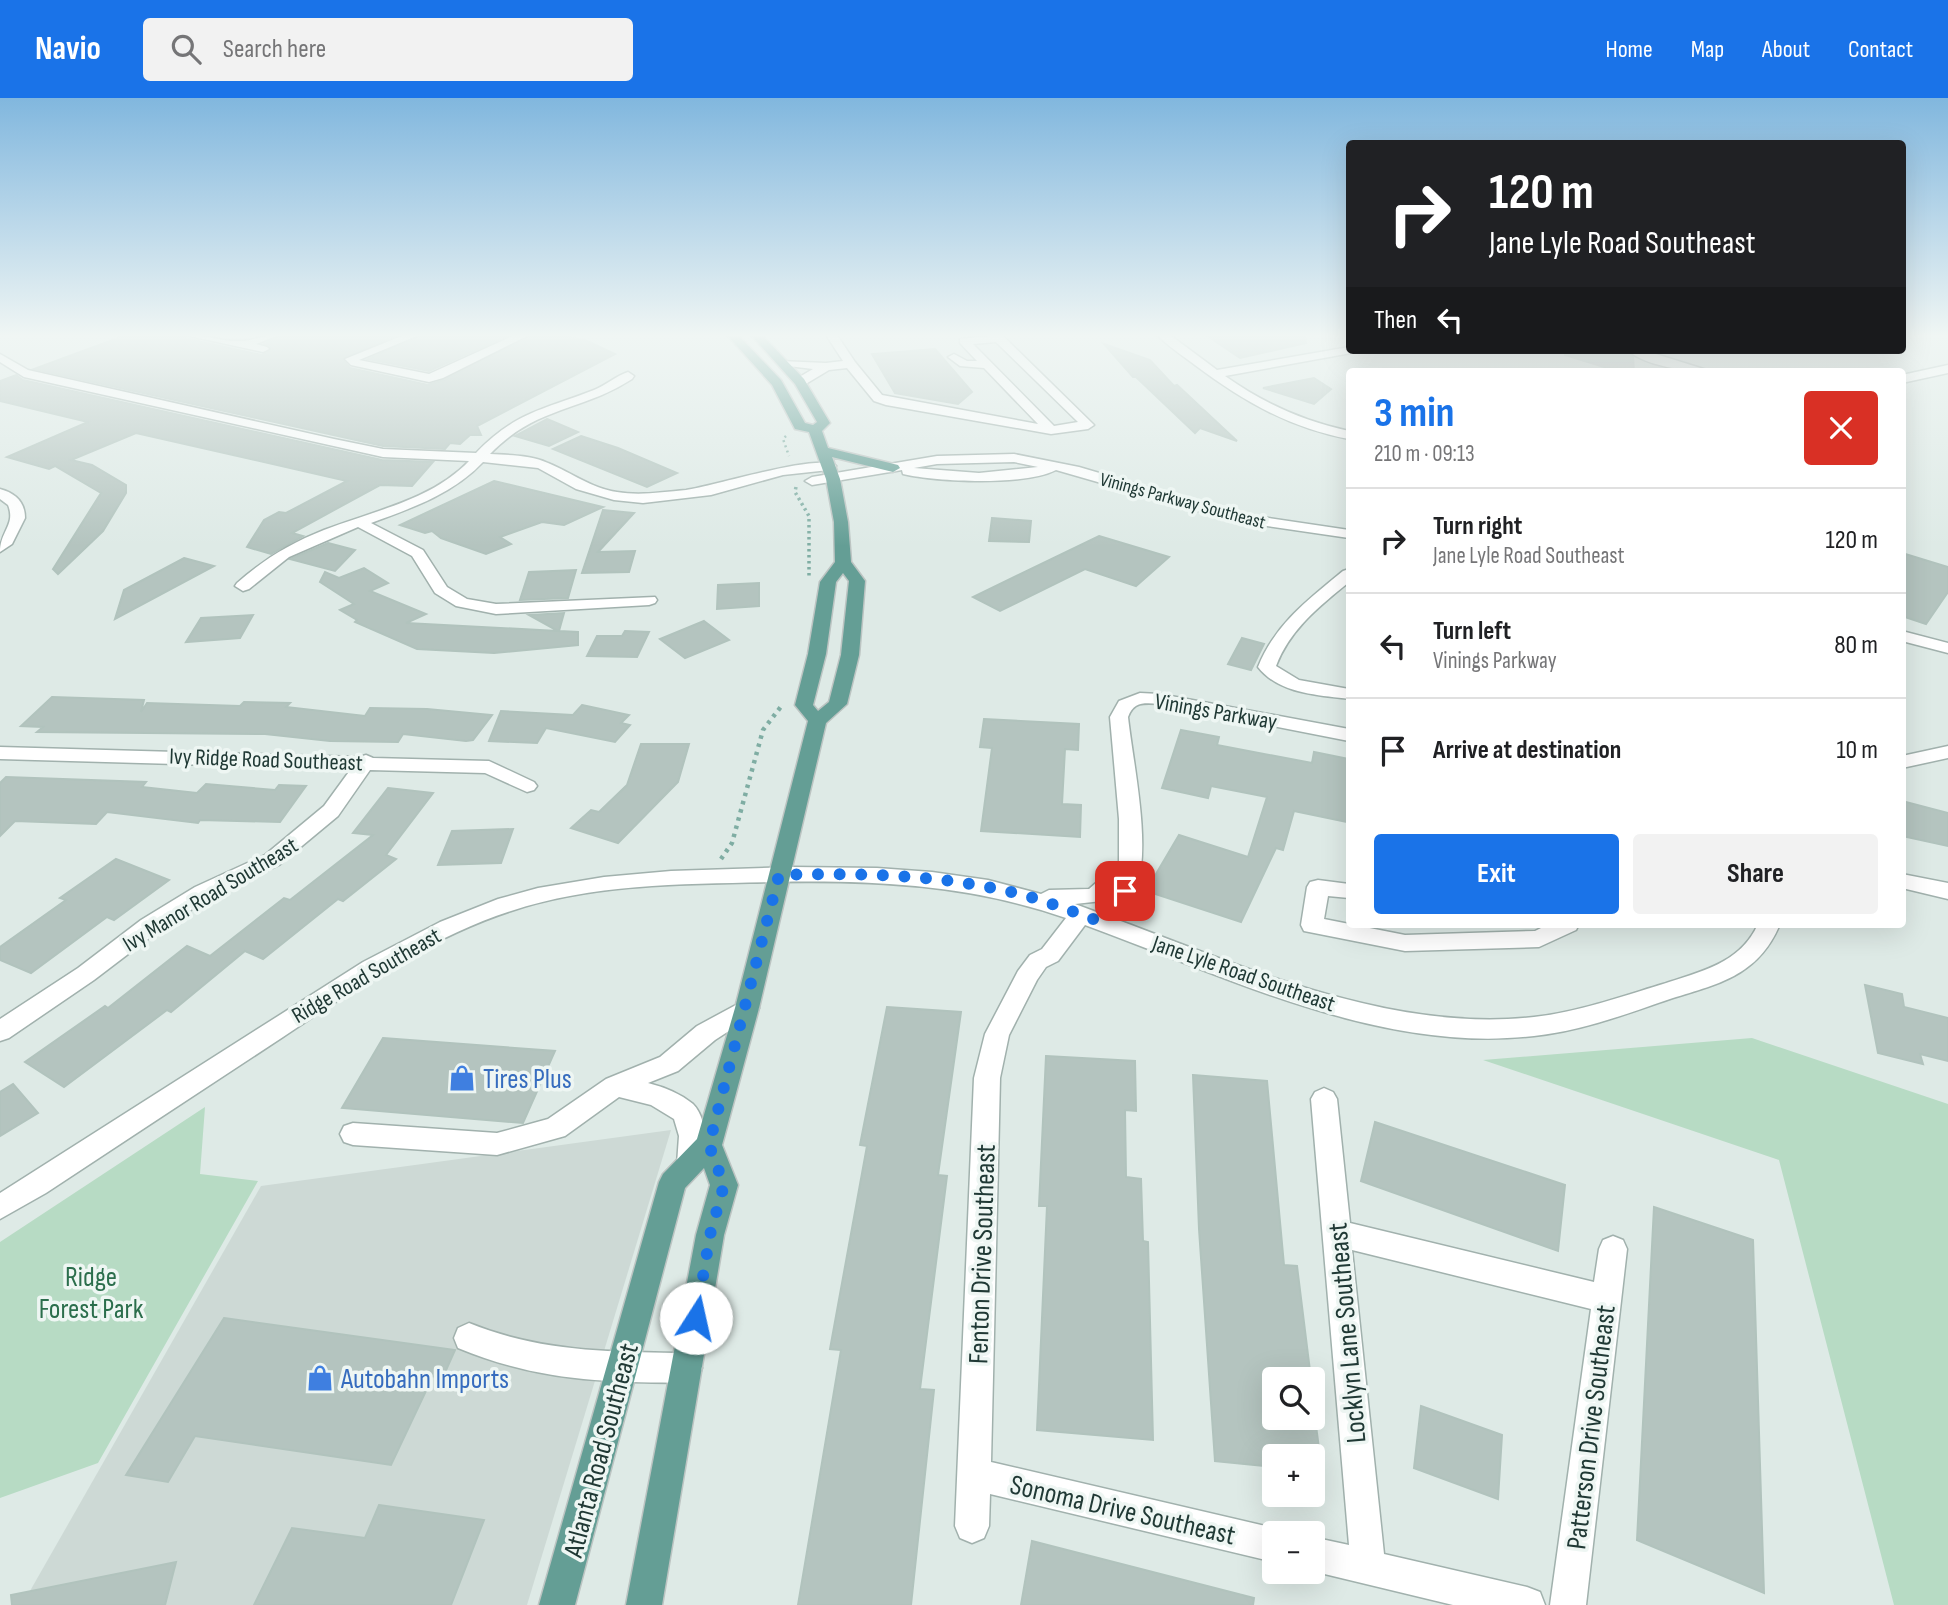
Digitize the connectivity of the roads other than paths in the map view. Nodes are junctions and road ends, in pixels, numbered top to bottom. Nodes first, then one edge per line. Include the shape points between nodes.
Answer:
1 (167, 405) edge
2 (559, 405) edge
3 (790, 405) edge
4 (814, 405) edge
5 (911, 405) edge
6 (1027, 405) edge
7 (1068, 405) edge
8 (1260, 405) edge
9 (815, 430) junction
10 (1051, 430) junction
11 (1346, 434) edge
12 (823, 451) junction
13 (480, 457) junction
14 (972, 458) junction
15 (1060, 467) junction
16 (893, 468) junction
17 (831, 472) junction
18 (972, 485) junction
19 (0, 494) edge
20 (359, 522) junction
21 (1346, 534) edge
22 (0, 547) edge
23 (843, 562) junction
24 (1346, 577) edge
25 (243, 586) dead end
26 (649, 600) dead end
27 (1906, 637) edge
28 (1948, 648) edge
29 (1346, 693) edge
30 (817, 721) junction
31 (1346, 734) edge
32 (1948, 752) edge
33 (0, 753) edge
34 (366, 761) junction
35 (1906, 761) edge
36 (527, 786) dead end
37 (1127, 868) junction
38 (779, 875) junction
39 (1906, 882) edge
40 (1346, 891) edge
41 (1948, 891) edge
42 (1034, 898) junction
43 (1081, 915) junction
44 (1104, 923) junction
45 (1560, 928) edge
46 (1768, 928) edge
47 (747, 1007) junction
48 (0, 1031) edge
49 (615, 1086) junction
50 (1324, 1099) dead end
51 (353, 1134) dead end
52 (699, 1155) junction
53 (0, 1207) edge
54 (1337, 1233) junction
55 (1613, 1249) dead end
56 (1606, 1299) junction
57 (469, 1338) dead end
58 (623, 1367) junction
59 (687, 1368) junction
60 (973, 1474) junction
61 (972, 1526) dead end
62 (1262, 1542) edge
63 (1325, 1557) edge
64 (1368, 1567) junction
65 (557, 1605) edge
66 (644, 1605) edge
67 (1527, 1605) edge
68 (1568, 1605) edge

1 - 13 street, Vinings Parkway Southeast via 383,453
2 - 13 street via 505,431
3 - 9 main road, Atlanta Road Southeast via 800,425
4 - 9 main road, Atlanta Road Southeast via 824,423
5 - 10 street
6 - 10 street
7 - 10 street via 1088,425
8 - 11 street via 1297,423
9 - 12 main road, Atlanta Road Southeast
12 - 16 main road
12 - 17 main road, Atlanta Road Southeast
13 - 17 street, Vinings Parkway Southeast via 542,465 581,486 614,496 668,498
13 - 20 street via 464,475 436,492
14 - 15 street, Vinings Parkway Southeast via 1014,458
14 - 16 street, Vinings Parkway Southeast
14 - 18 street
15 - 18 street, Vinings Parkway Southeast
15 - 21 street, Vinings Parkway Southeast via 1229,521
16 - 17 street, Vinings Parkway Southeast
16 - 18 street, Vinings Parkway Southeast
17 - 23 main road, Atlanta Road Southeast
19 - 22 street via 16,505 20,515 18,526
20 - 25 street via 332,530 258,569
20 - 26 street via 418,552 441,590 462,603 496,610
23 - 30 main road via 828,582 804,705
23 - 30 main road, Atlanta Road Southeast via 857,581 850,654 838,704
24 - 29 street via 1289,626 1268,667 1284,681
27 - 28 street
30 - 38 main road, Atlanta Road Southeast
31 - 37 street, Vinings Parkway via 1160,699 1128,701 1119,717 1131,838
32 - 35 street
33 - 34 street, Ivy Ridge Road Southeast
34 - 36 street, Ivy Ridge Road Southeast via 489,767
34 - 48 street, Ivy Manor Road Southeast via 331,811 272,860 160,919
37 - 42 street via 1094,895
37 - 44 street, Vinings Parkway via 1125,891
38 - 42 street, Jane Lyle Road Southeast via 956,882
38 - 47 main road, Atlanta Road Southeast
38 - 53 street, Ridge Road Southeast via 591,886 548,893 506,904 439,932 331,993
39 - 41 street
40 - 45 street via 1318,887 1312,925 1405,943 1539,939
42 - 43 street, Jane Lyle Road Southeast
43 - 44 street, Jane Lyle Road Southeast
43 - 60 street, Fenton Drive Southeast via 1050,955 1050,965 1022,990 997,1034 987,1078
44 - 46 street, Jane Lyle Road Southeast via 1248,979 1323,1002 1424,1021 1515,1028 1611,1010 1721,973 1751,956
47 - 49 street via 669,1064
47 - 52 main road, Atlanta Road Southeast
49 - 51 street via 556,1128 497,1144
49 - 52 street via 658,1096 685,1113
50 - 54 street, Locklyn Lane Southeast
52 - 58 main road, Atlanta Road Southeast via 673,1182
52 - 59 main road via 724,1185 710,1235
54 - 56 street
54 - 64 street, Locklyn Lane Southeast
55 - 56 street, Patterson Drive Southeast
56 - 68 street, Patterson Drive Southeast
57 - 58 street via 494,1350 552,1362
58 - 59 street
58 - 65 main road, Atlanta Road Southeast
59 - 66 main road
60 - 61 street, Fenton Drive Southeast
60 - 62 street, Sonoma Drive Southeast
63 - 64 street
64 - 67 street

